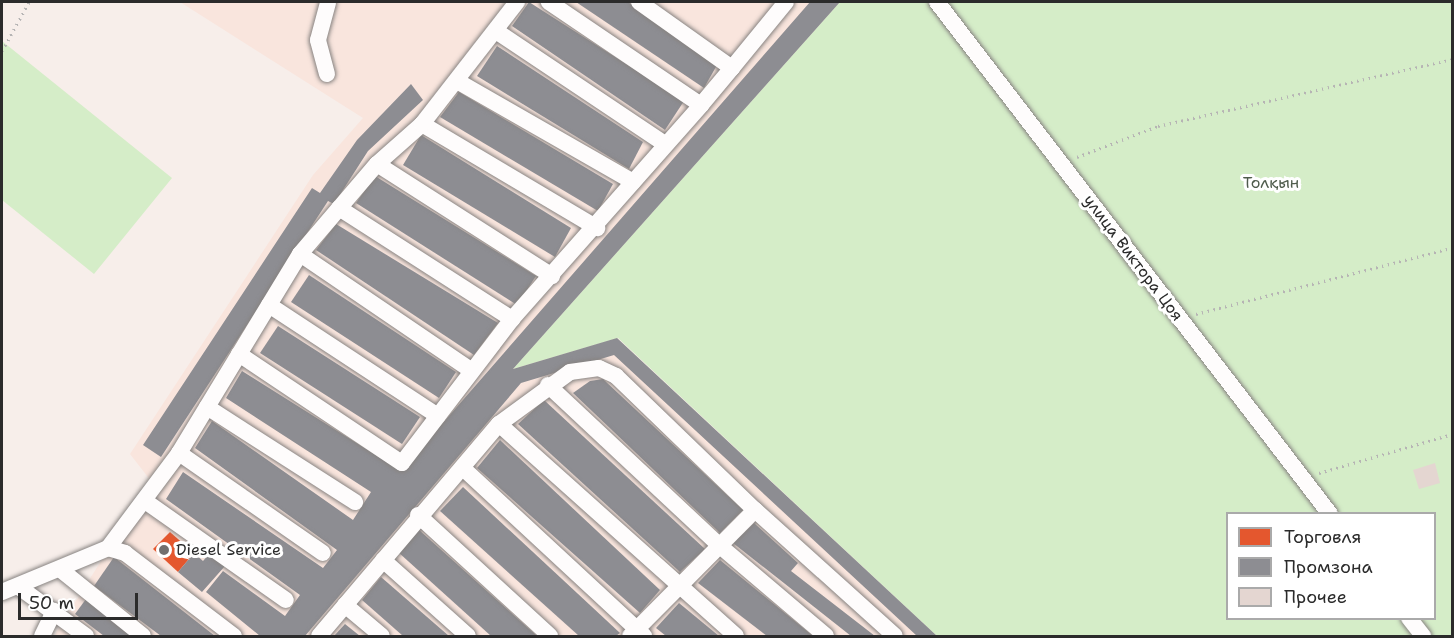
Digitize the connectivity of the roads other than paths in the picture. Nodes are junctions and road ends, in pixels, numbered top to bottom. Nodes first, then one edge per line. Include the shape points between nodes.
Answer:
1 (328, 2) edge
2 (516, 2) edge
3 (549, 2) edge
4 (639, 2) edge
5 (786, 2) edge
6 (937, 2) edge
7 (496, 31) junction
8 (732, 68) junction
9 (327, 74) dead end
10 (457, 81) junction
11 (701, 105) junction
12 (422, 124) junction
13 (664, 144) junction
14 (377, 164) junction
15 (633, 182) junction
16 (339, 208) junction
17 (597, 228) junction
18 (300, 254) junction
19 (552, 276) junction
20 (269, 305) junction
21 (512, 318) junction
22 (239, 354) junction
23 (471, 369) junction
24 (548, 385) junction
25 (207, 407) junction
26 (438, 416) junction
27 (499, 424) junction
28 (179, 453) junction
29 (465, 470) junction
30 (145, 501) junction
31 (355, 502) dead end
32 (755, 510) junction
33 (1329, 512) edge
34 (418, 515) junction
35 (720, 546) junction
36 (108, 548) junction
37 (323, 553) dead end
38 (383, 560) junction
39 (61, 570) junction
40 (19, 587) junction
41 (678, 589) junction
42 (2, 592) edge
43 (286, 600) dead end
44 (345, 605) junction
45 (54, 611) junction
46 (1411, 620) edge
47 (637, 634) edge
48 (42, 636) edge
49 (86, 636) edge
50 (143, 636) edge
51 (234, 636) edge
52 (319, 636) edge
53 (382, 636) edge
54 (468, 636) edge
55 (550, 636) edge
56 (736, 636) edge
57 (826, 636) edge
58 (895, 636) edge
59 (1423, 636) edge

1 - 9 street via 318,40
2 - 7 street
3 - 11 street
4 - 8 street
5 - 8 street
6 - 33 street, улица Виктора Цоя
7 - 10 street
7 - 13 street
8 - 11 street
10 - 12 street
10 - 15 street
11 - 13 street
12 - 14 street
12 - 17 street
13 - 15 street
14 - 16 street
14 - 19 street
15 - 17 street
16 - 18 street
16 - 21 street
17 - 19 street
18 - 20 street
18 - 23 street
19 - 21 street
20 - 22 street
20 - 26 street
21 - 23 street
22 - 25 street
22 - 26 street via 402,463
23 - 26 street
24 - 27 street
24 - 32 street via 570,372 599,368 616,376
24 - 35 street
25 - 28 street
25 - 31 street
27 - 29 street
27 - 41 street
28 - 30 street
28 - 37 street
29 - 34 street
29 - 47 street
30 - 36 street
30 - 43 street
32 - 35 street
32 - 58 street
34 - 38 street
34 - 55 street
35 - 41 street
35 - 57 street
36 - 39 street
36 - 51 street via 125,553
38 - 44 street
38 - 54 street
39 - 40 street
39 - 50 street
40 - 42 street
40 - 45 street
41 - 47 street
41 - 56 street
44 - 52 street
44 - 53 street
45 - 48 street
45 - 49 street
46 - 59 street

